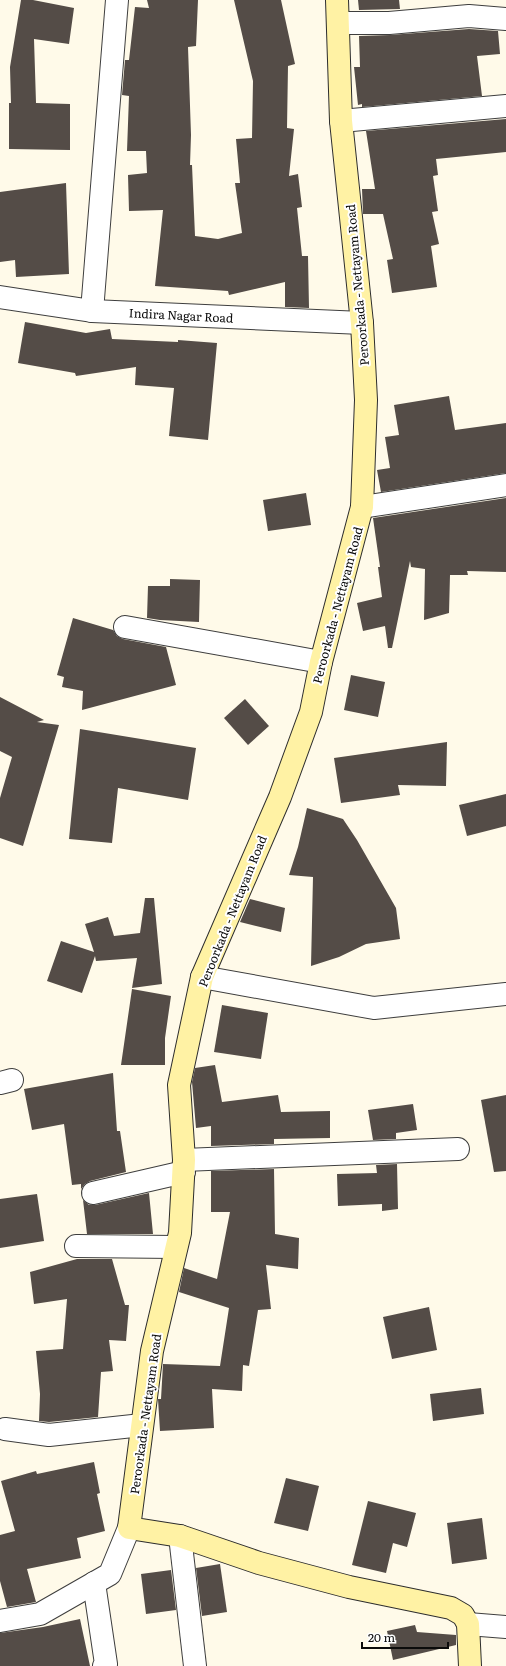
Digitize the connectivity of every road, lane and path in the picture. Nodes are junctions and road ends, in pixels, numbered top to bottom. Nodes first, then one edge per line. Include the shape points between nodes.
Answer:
1 (117, 0) edge
2 (337, 0) edge
3 (506, 19) edge
4 (338, 23) junction
5 (506, 106) edge
6 (341, 121) junction
7 (0, 297) edge
8 (92, 311) junction
9 (362, 323) junction
10 (506, 485) edge
11 (362, 508) junction
12 (125, 627) dead end
13 (321, 662) junction
14 (202, 977) junction
15 (506, 994) edge
16 (458, 1149) dead end
17 (184, 1166) junction
18 (93, 1193) dead end
19 (76, 1246) dead end
20 (176, 1247) junction
21 (142, 1425) junction
22 (6, 1429) dead end
23 (129, 1528) junction
24 (180, 1536) junction
25 (94, 1583) junction
26 (0, 1621) edge
27 (468, 1624) junction
28 (506, 1627) edge
29 (104, 1666) edge
30 (195, 1666) edge
31 (470, 1666) edge

1 - 8 street
2 - 4 street, Peroorkada - Nettayam Road
3 - 4 street via 469,16 389,23
4 - 6 street, Peroorkada - Nettayam Road
5 - 6 street
6 - 9 street, Peroorkada - Nettayam Road
7 - 8 street, Indira Nagar Road
8 - 9 street, Indira Nagar Road
9 - 11 street, Peroorkada - Nettayam Road via 366,400
10 - 11 street
11 - 13 street, Peroorkada - Nettayam Road
12 - 13 street
13 - 14 street, Peroorkada - Nettayam Road via 310,712 280,797
14 - 15 street via 374,1008
14 - 17 street, Peroorkada - Nettayam Road via 178,1085
16 - 17 street
17 - 18 street
17 - 20 street, Peroorkada - Nettayam Road via 180,1233
19 - 20 street
20 - 21 street, Peroorkada - Nettayam Road via 152,1351
21 - 22 street via 49,1435
21 - 23 street, Peroorkada - Nettayam Road
23 - 24 street
23 - 25 street via 110,1574
24 - 27 street via 259,1563 349,1587 451,1608 463,1615
24 - 30 street
25 - 26 street via 40,1614
25 - 29 street via 106,1664
27 - 28 street
27 - 31 street

